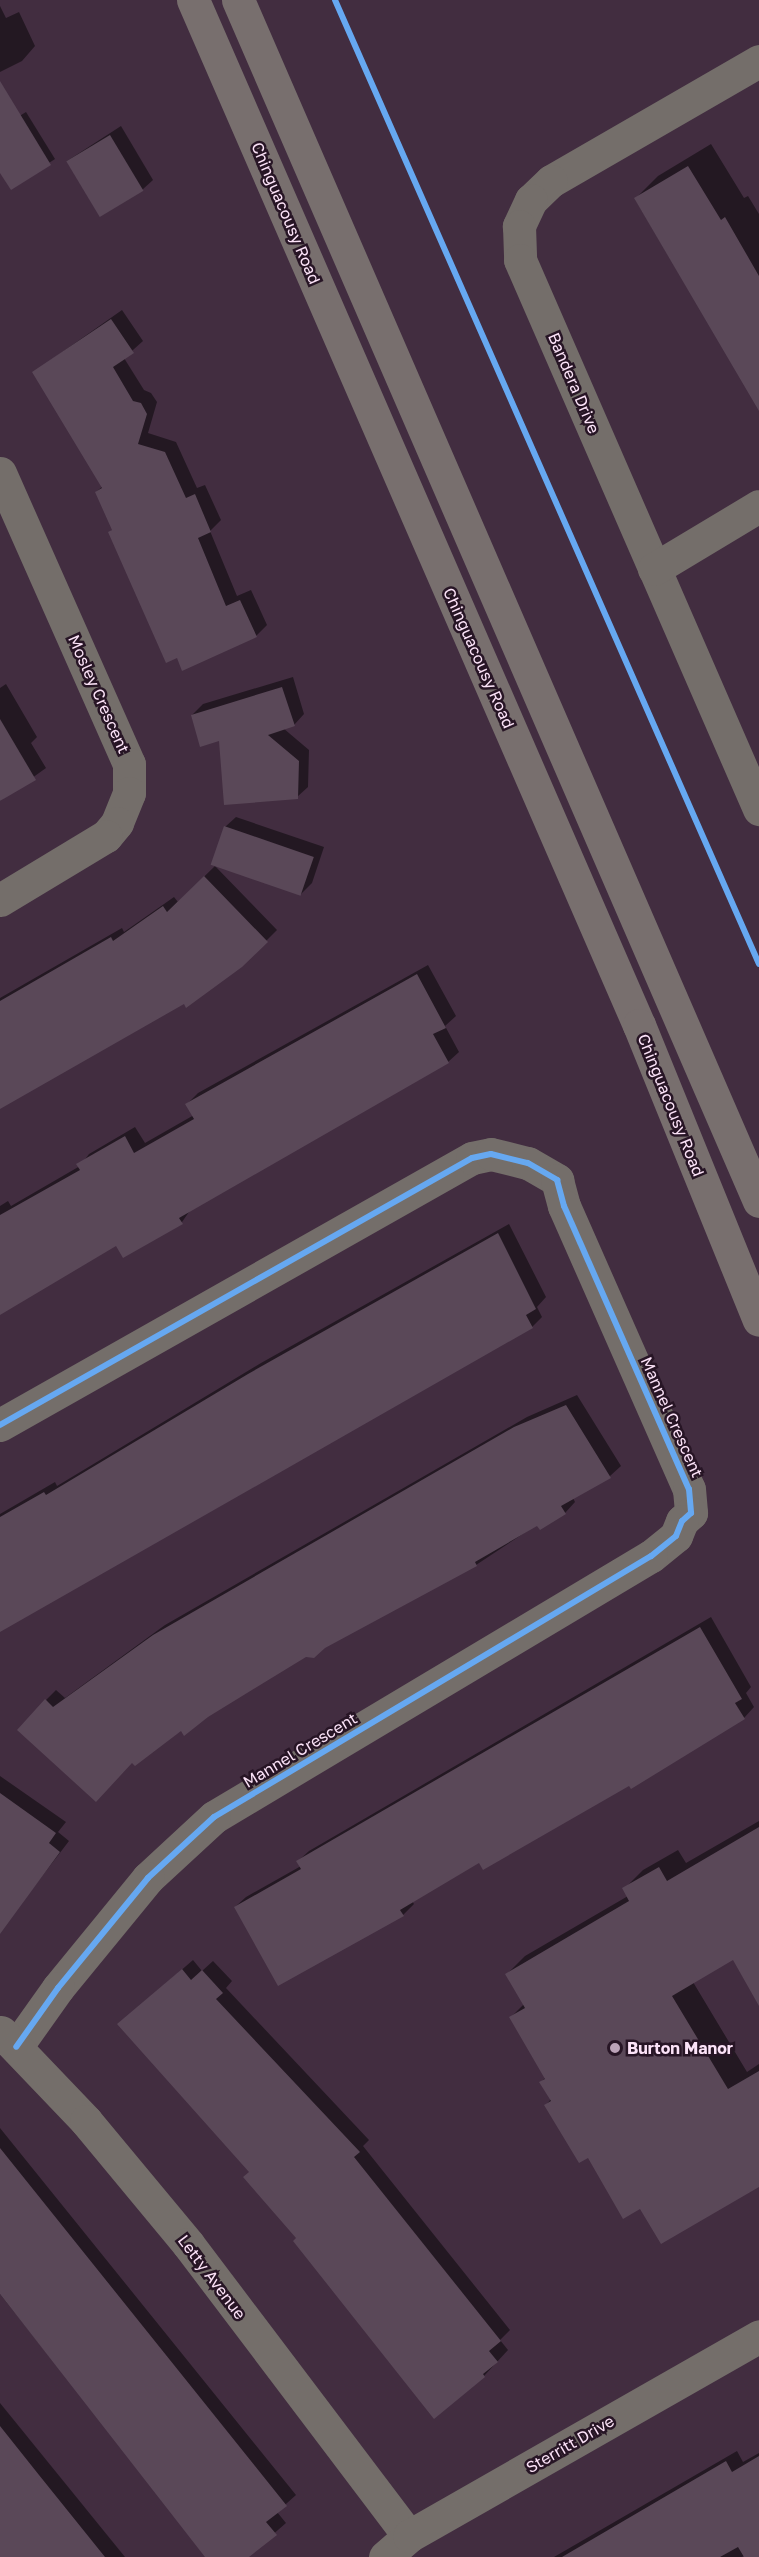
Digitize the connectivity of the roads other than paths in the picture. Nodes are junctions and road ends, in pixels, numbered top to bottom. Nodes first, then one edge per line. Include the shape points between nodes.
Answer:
1 (193, 0) edge
2 (238, 0) edge
3 (759, 61) edge
4 (0, 473) edge
5 (759, 506) edge
6 (654, 569) junction
7 (759, 809) edge
8 (0, 900) edge
9 (759, 1201) edge
10 (759, 1320) edge
11 (0, 1425) edge
12 (8, 2039) edge
13 (759, 2336) edge
14 (397, 2547) edge

1 - 10 main road, Chinguacousy Road via 639,1025
2 - 9 main road
3 - 6 street, Bandera Drive via 551,181 531,200 519,226 520,260
4 - 8 street, Mosley Crescent via 129,764 129,793 117,823 106,836
5 - 6 street
6 - 7 street, Bandera Drive
11 - 12 street, Mannel Crescent via 472,1158 491,1154 528,1163 557,1180 564,1206 689,1489 691,1513 681,1521 676,1536 651,1556 214,1817 148,1878 58,1988
12 - 14 street, Letty Avenue via 86,2121 188,2244
13 - 14 street, Sterritt Drive

